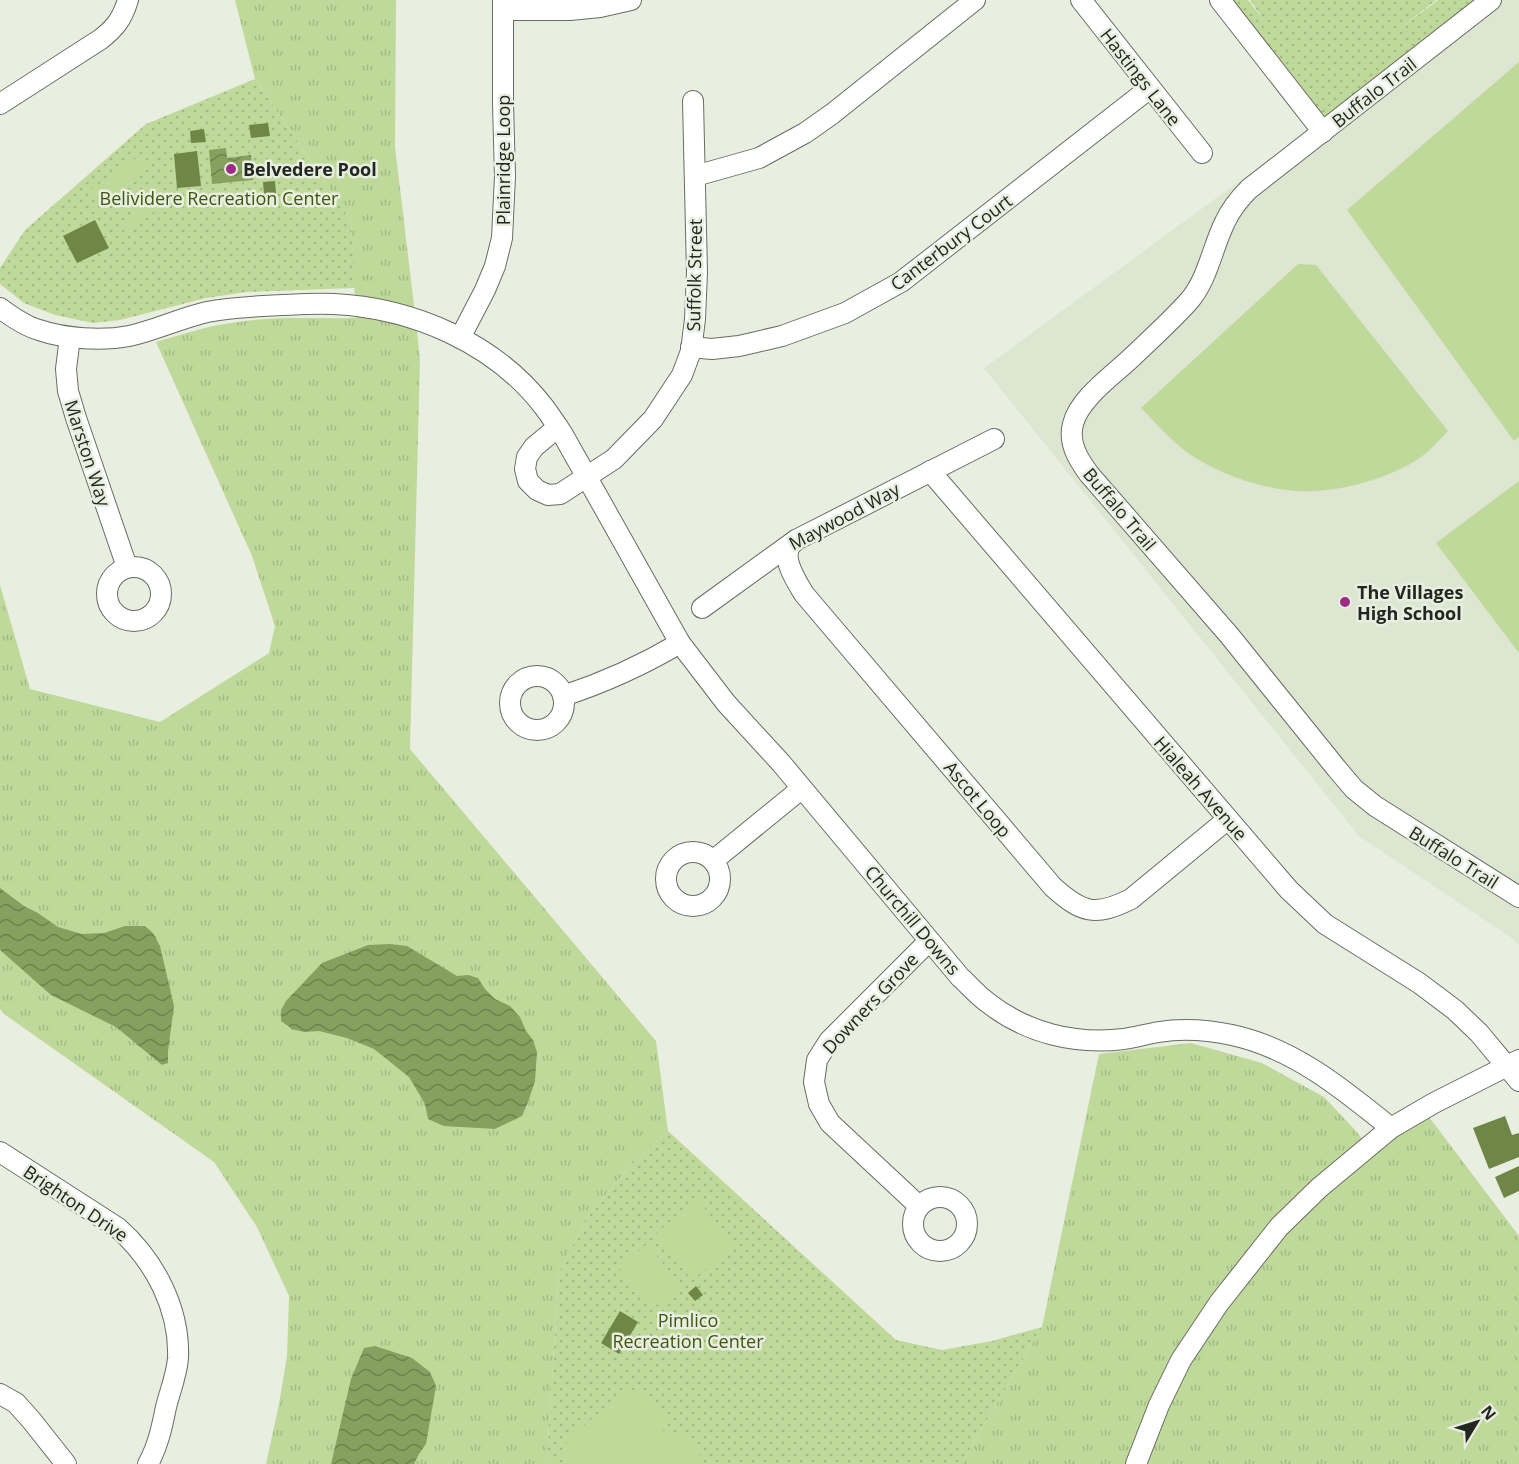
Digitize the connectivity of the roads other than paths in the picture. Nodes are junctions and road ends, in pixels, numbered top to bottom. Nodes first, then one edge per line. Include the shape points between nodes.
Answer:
1 (128, 0) edge
2 (631, 0) edge
3 (975, 0) edge
4 (1081, 0) edge
5 (1220, 0) edge
6 (1491, 0) edge
7 (503, 5) edge
8 (1150, 88) junction
9 (693, 101) dead end
10 (0, 104) edge
11 (1323, 132) junction
12 (1202, 153) dead end
13 (695, 176) junction
14 (0, 308) edge
15 (70, 337) junction
16 (460, 338) junction
17 (691, 347) junction
18 (558, 427) junction
19 (994, 439) dead end
20 (930, 471) junction
21 (587, 477) junction
22 (796, 540) junction
23 (127, 567) dead end
24 (702, 608) dead end
25 (680, 642) junction
26 (563, 696) dead end
27 (801, 789) junction
28 (1228, 819) junction
29 (714, 860) dead end
30 (1519, 897) edge
31 (929, 941) junction
32 (1516, 1069) edge
33 (1391, 1128) junction
34 (0, 1152) edge
35 (919, 1206) dead end
36 (0, 1394) edge
37 (66, 1464) edge
38 (148, 1464) edge
39 (1136, 1464) edge

1 - 10 street via 124,14 101,39
2 - 7 street, Plainridge Loop via 570,10
3 - 13 street via 805,133 759,158
4 - 8 street, Hastings Lane
5 - 11 street
6 - 11 street, Buffalo Trail
7 - 16 street, Plainridge Loop via 502,238 486,290
8 - 12 street, Hastings Lane
8 - 17 street, Canterbury Court via 901,282 845,313 782,336 739,346
9 - 13 street, Suffolk Street
11 - 30 street, Buffalo Trail via 1235,204 1224,222 1203,280 1190,299 1080,409 1073,424 1072,444 1089,474 1229,635 1354,789
13 - 17 street, Suffolk Street via 697,272
14 - 15 street, Churchill Downs via 38,330
15 - 16 street, Churchill Downs via 129,336 209,312 246,307 333,303 393,313
15 - 23 street, Marston Way via 68,391
16 - 18 street, Churchill Downs via 499,362 543,406
17 - 21 street, Suffolk Street via 682,375 653,419 614,459
18 - 21 street, Churchill Downs
18 - 21 street via 527,457 528,481 537,490 554,495
19 - 20 street, Maywood Way
20 - 22 street, Maywood Way
20 - 28 street, Hialeah Avenue
21 - 25 street, Churchill Downs
22 - 24 street, Maywood Way
22 - 28 street, Ascot Loop via 789,548 789,563 804,594 1068,900 1095,911 1114,908 1131,899
25 - 26 street via 623,673
25 - 27 street, Churchill Downs via 726,703
27 - 29 street
27 - 31 street, Churchill Downs
28 - 32 street, Hialeah Avenue via 1289,891 1325,924 1455,1010
31 - 33 street, Churchill Downs via 986,1002 1042,1032 1084,1040 1124,1039 1191,1029 1265,1044 1317,1072
31 - 35 street, Downers Grove via 829,1041 817,1060 814,1082 819,1104 830,1123
32 - 33 street via 1434,1103
33 - 39 street via 1279,1227 1219,1302 1181,1360
34 - 38 street, Brighton Drive via 118,1228 149,1263 165,1293 178,1340 177,1361 159,1438
36 - 37 street via 16,1403

